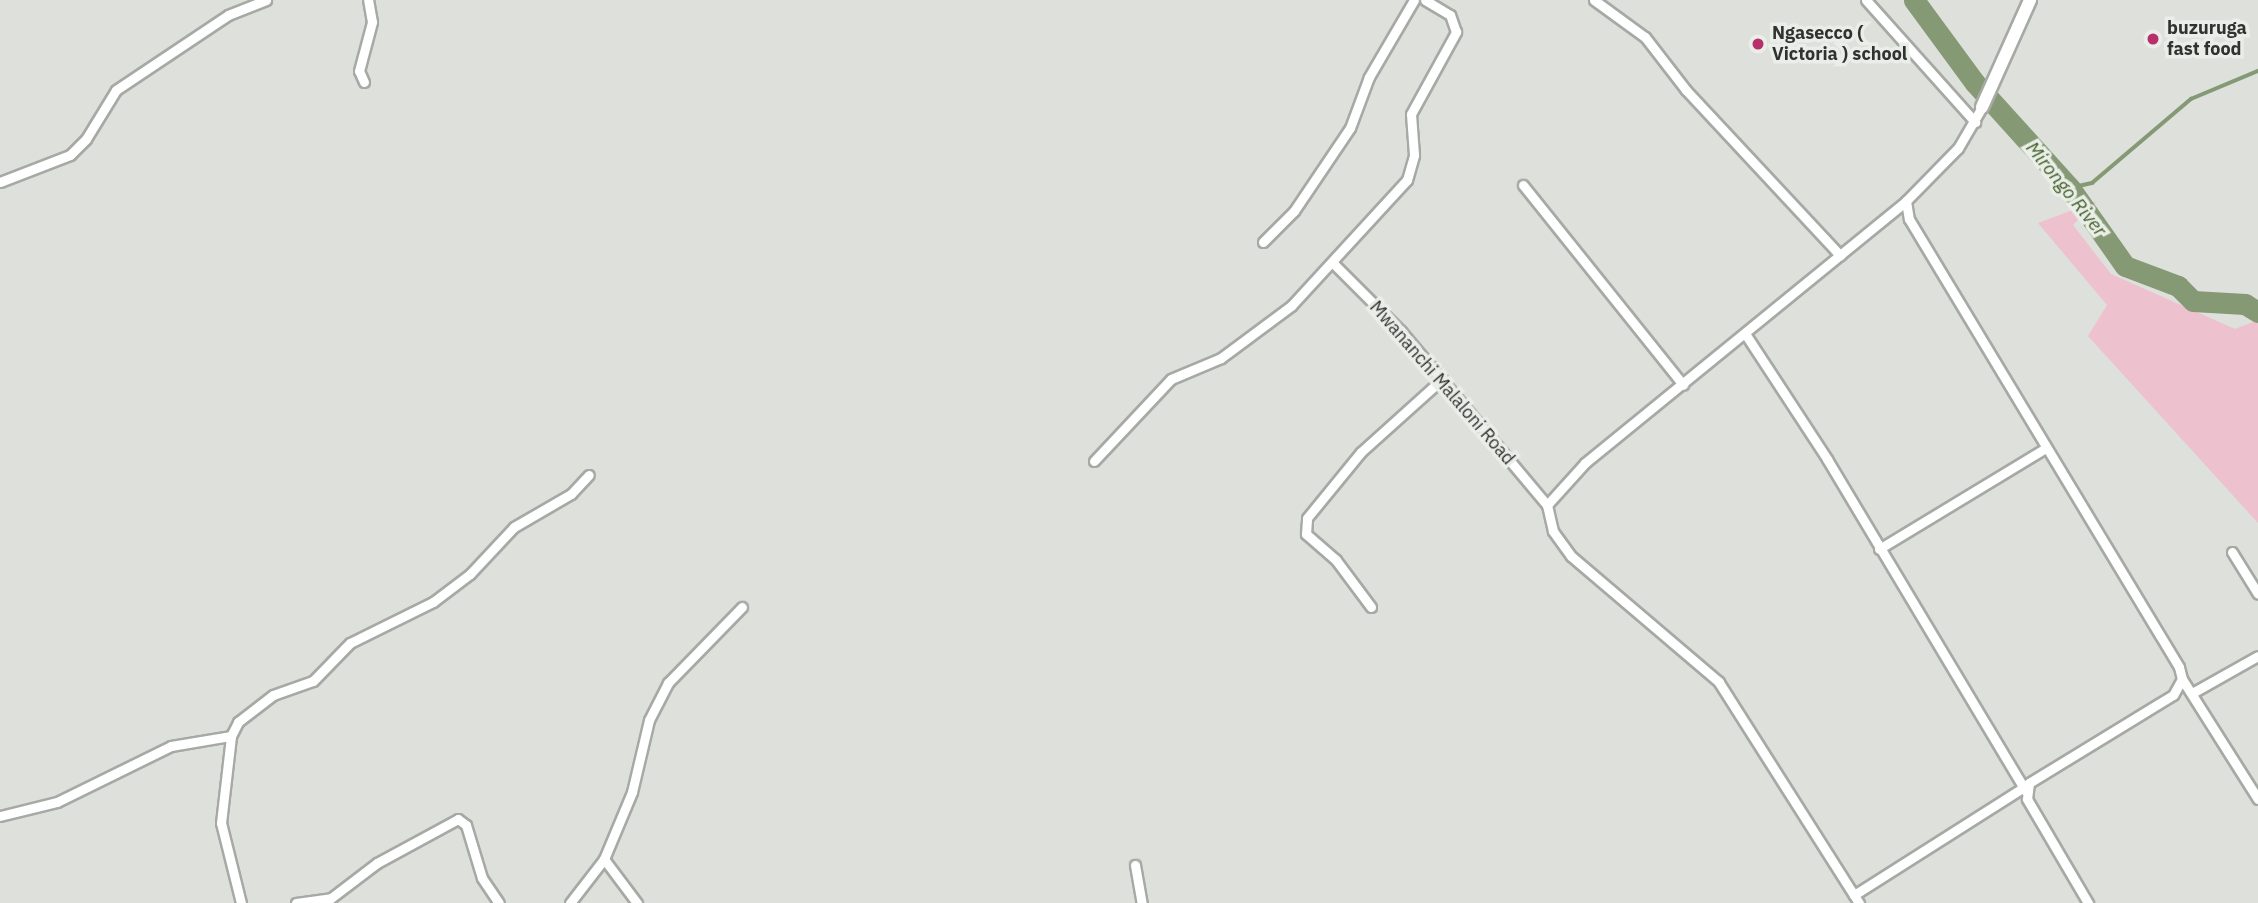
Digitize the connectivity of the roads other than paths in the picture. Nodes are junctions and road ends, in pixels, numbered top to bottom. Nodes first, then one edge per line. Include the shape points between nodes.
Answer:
1 (266, 0) edge
2 (368, 0) edge
3 (1414, 0) edge
4 (1425, 0) edge
5 (1594, 0) edge
6 (1866, 0) edge
7 (2030, 0) edge
8 (364, 82) dead end
9 (1982, 107) joint
10 (1975, 121) junction
11 (0, 182) edge
12 (1523, 186) dead end
13 (1906, 201) junction
14 (1263, 242) dead end
15 (1840, 255) junction
16 (1333, 263) junction
17 (1746, 335) junction
18 (1442, 379) junction
19 (1683, 385) junction
20 (2044, 449) junction
21 (1094, 461) dead end
22 (589, 475) dead end
23 (1548, 505) junction
24 (1879, 549) junction
25 (2232, 552) dead end
26 (2258, 594) edge
27 (742, 607) dead end
28 (1371, 607) dead end
29 (2258, 656) edge
30 (2182, 679) junction
31 (2194, 692) junction
32 (231, 736) junction
33 (2025, 789) junction
34 (2258, 799) edge
35 (0, 817) edge
36 (604, 859) junction
37 (1135, 865) dead end
38 (1854, 900) edge
39 (241, 903) edge
40 (296, 903) edge
41 (499, 903) edge
42 (570, 903) edge
43 (637, 903) edge
44 (1142, 903) edge
45 (2088, 903) edge

1 - 11 street via 228,15 122,86 70,155
2 - 8 street via 372,22 359,71
3 - 14 street via 1369,78 1350,128 1294,211
4 - 16 street via 1456,24 1454,41 1411,114 1414,155 1407,180
5 - 15 street via 1645,37 1686,90
6 - 10 street
7 - 9 street
9 - 10 street
10 - 13 street via 1958,148
12 - 19 street
13 - 15 street
13 - 20 street via 1909,219
15 - 17 street
16 - 18 street, Mwananchi Malaloni Road
16 - 21 street via 1291,306 1221,358 1171,379
17 - 19 street
17 - 24 street
18 - 23 street, Mwananchi Malaloni Road
18 - 28 street via 1361,452 1307,517 1306,534 1336,560
19 - 23 street via 1585,463
20 - 24 street
20 - 30 street via 2179,667
22 - 32 street via 571,494 514,527 470,574 433,602 350,643 304,686 255,706
23 - 38 street via 1553,531 1571,556 1719,682
24 - 33 street
25 - 26 street
27 - 36 street via 668,683 649,720 632,792
29 - 31 street
30 - 31 street
30 - 33 street via 2173,695 2034,779
31 - 34 street
32 - 35 street via 172,746 57,802
32 - 39 street via 221,823
33 - 38 street
33 - 45 street via 2033,811
36 - 42 street
36 - 43 street
37 - 44 street
40 - 41 street via 331,898 377,863 458,819 466,825 482,878

